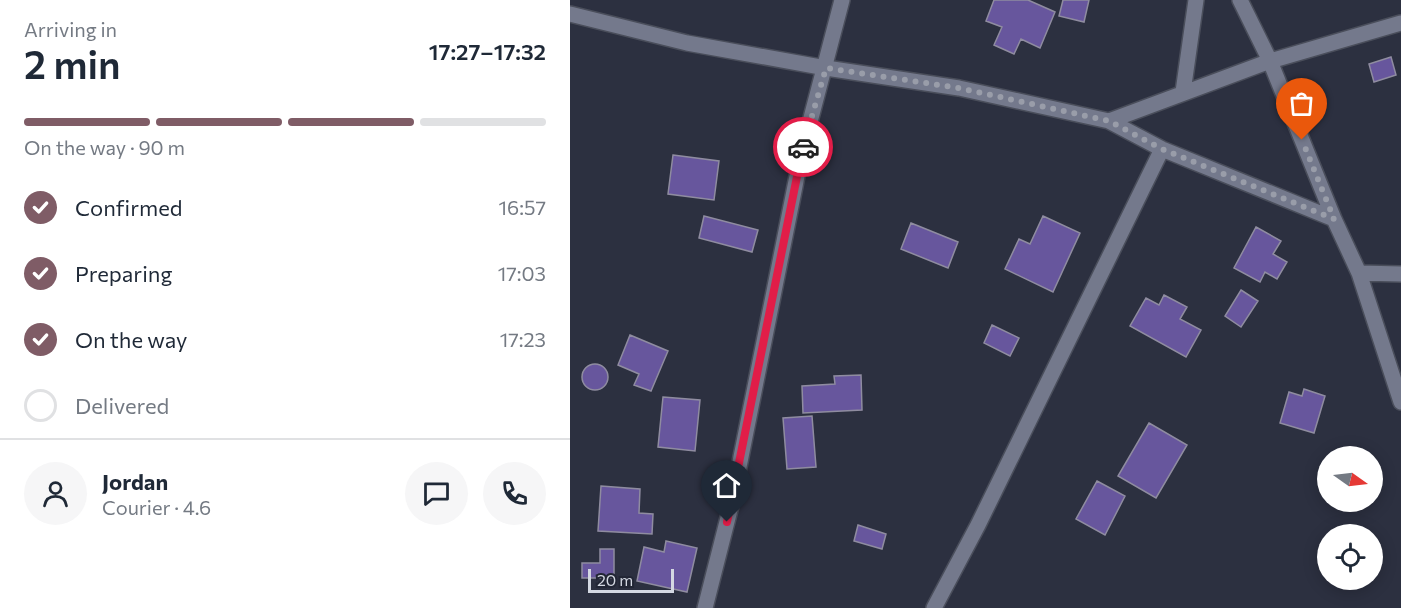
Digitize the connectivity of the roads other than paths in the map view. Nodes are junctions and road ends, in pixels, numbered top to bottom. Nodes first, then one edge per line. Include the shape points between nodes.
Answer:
1 (842, 0) edge
2 (1196, 0) edge
3 (1240, 0) edge
4 (570, 14) edge
5 (1401, 22) edge
6 (1270, 61) junction
7 (826, 68) junction
8 (1184, 92) junction
9 (1109, 121) junction
10 (1162, 149) junction
11 (1334, 219) junction
12 (1359, 273) junction
13 (1401, 274) edge
14 (1401, 402) edge
15 (705, 608) edge
16 (934, 608) edge

1 - 7 street
2 - 8 street
3 - 6 street
4 - 7 street via 687,43
5 - 6 street
6 - 8 street
6 - 11 street
7 - 9 street via 959,88
7 - 15 street via 801,156 732,502
8 - 9 street
9 - 10 street
10 - 11 street
10 - 16 street
11 - 12 street
12 - 13 street
12 - 14 street

